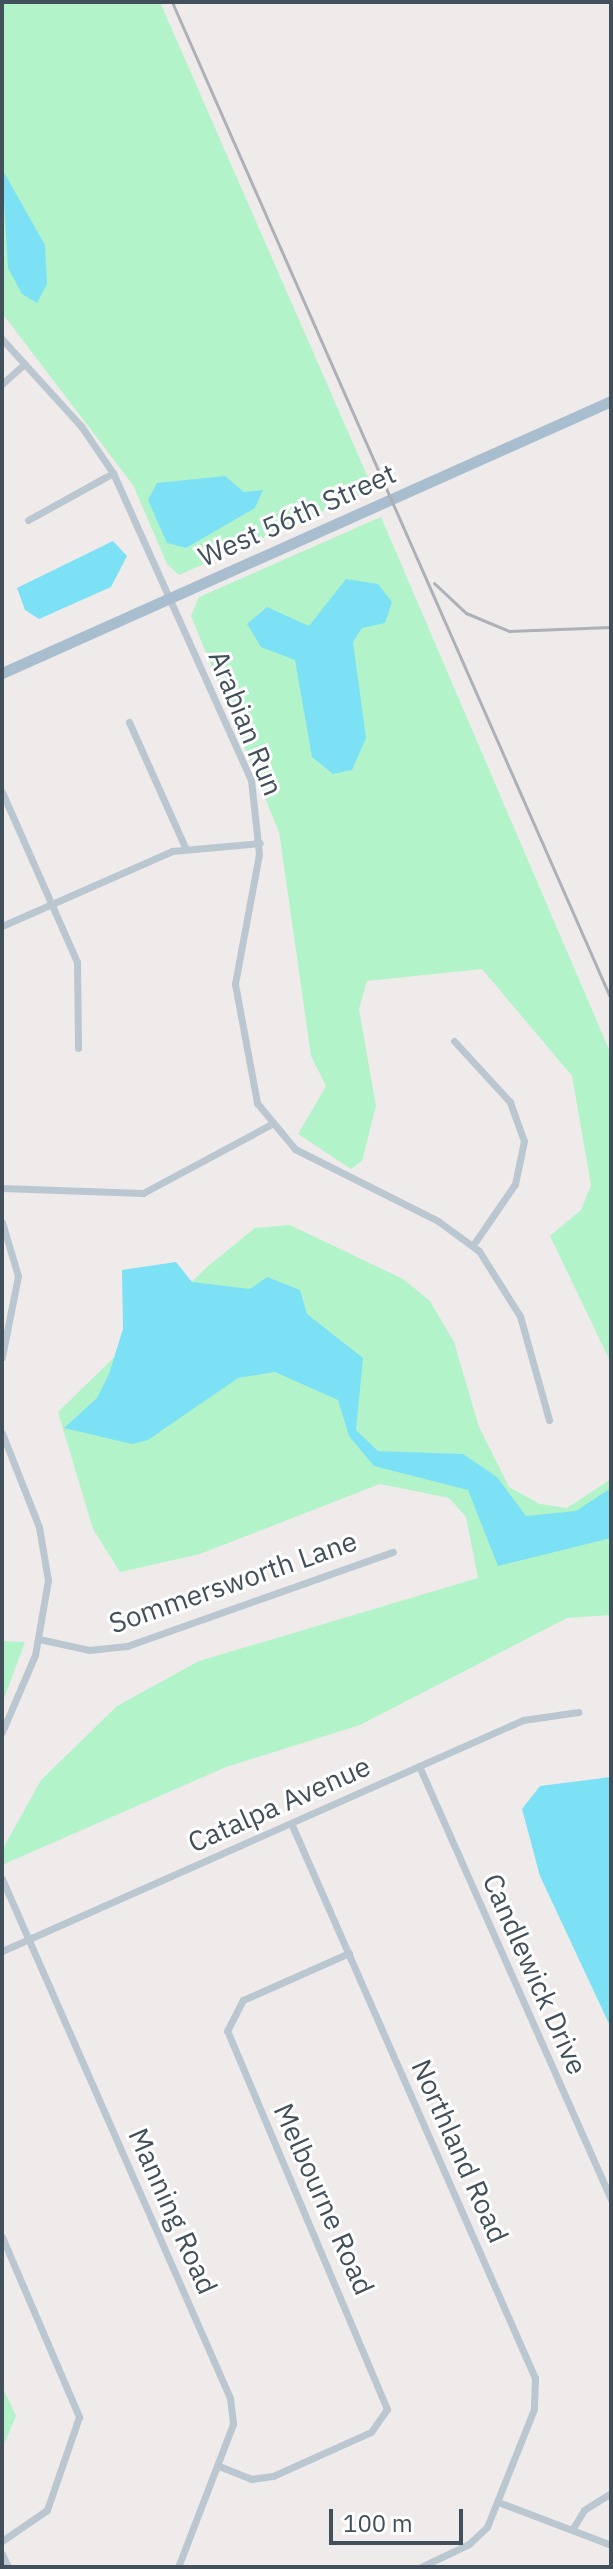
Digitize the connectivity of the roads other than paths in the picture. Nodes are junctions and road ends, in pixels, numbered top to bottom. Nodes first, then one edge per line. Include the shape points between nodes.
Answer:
1 (2, 339) edge
2 (24, 364) junction
3 (2, 384) edge
4 (611, 401) edge
5 (113, 473) junction
6 (28, 520) dead end
7 (170, 598) junction
8 (2, 673) edge
9 (129, 722) dead end
10 (2, 792) edge
11 (260, 843) junction
12 (185, 847) junction
13 (52, 903) junction
14 (2, 926) edge
15 (454, 1041) dead end
16 (78, 1048) dead end
17 (270, 1125) junction
18 (2, 1188) edge
19 (2, 1222) edge
20 (473, 1245) junction
21 (2, 1357) edge
22 (549, 1420) dead end
23 (2, 1433) edge
24 (393, 1552) dead end
25 (39, 1639) junction
26 (578, 1712) dead end
27 (2, 1732) edge
28 (419, 1766) junction
29 (291, 1823) junction
30 (2, 1879) edge
31 (29, 1940) junction
32 (2, 1951) edge
33 (349, 1953) junction
34 (611, 2200) edge
35 (2, 2237) edge
36 (219, 2466) junction
37 (611, 2493) edge
38 (498, 2502) junction
39 (572, 2530) junction
40 (2, 2541) edge
41 (611, 2545) edge
42 (2, 2554) edge
43 (8, 2567) edge
44 (178, 2567) edge
45 (421, 2567) edge

1 - 2 street, Arabian Run
2 - 3 street
2 - 5 street, Arabian Run
4 - 7 main road, West 56th Street
5 - 6 street
5 - 7 street, Arabian Run
7 - 8 main road, West 56th Street
7 - 11 street, Arabian Run via 248,773
9 - 12 street
10 - 13 street
11 - 12 street
11 - 17 street, Arabian Run via 235,984 246,1074
12 - 13 street
13 - 14 street
13 - 16 street via 81,978
15 - 20 street via 510,1102 524,1141 515,1184
17 - 18 street via 143,1193
17 - 20 street, Arabian Run via 309,1157
19 - 21 street via 18,1279
20 - 22 street, Arabian Run via 516,1308
23 - 25 street via 44,1547 47,1596
24 - 25 street, Sommersworth Lane via 127,1646 94,1650
25 - 27 street
26 - 28 street, Catalpa Avenue via 531,1717
28 - 29 street, Catalpa Avenue
28 - 34 street, Candlewick Drive
29 - 31 street, Catalpa Avenue
29 - 33 street, Northland Road
30 - 31 street, Manning Road
31 - 32 street, Catalpa Avenue
31 - 36 street, Manning Road via 230,2398 233,2424
33 - 36 street, Melbourne Road via 235,2007 229,2039 387,2409 371,2432 273,2476 251,2479
33 - 38 street, Northland Road via 534,2374 534,2409
35 - 40 street via 79,2410 45,2513
36 - 44 street, Manning Road
37 - 39 street via 584,2510
38 - 39 street
38 - 45 street, Northland Road via 473,2542
39 - 41 street
42 - 43 street

